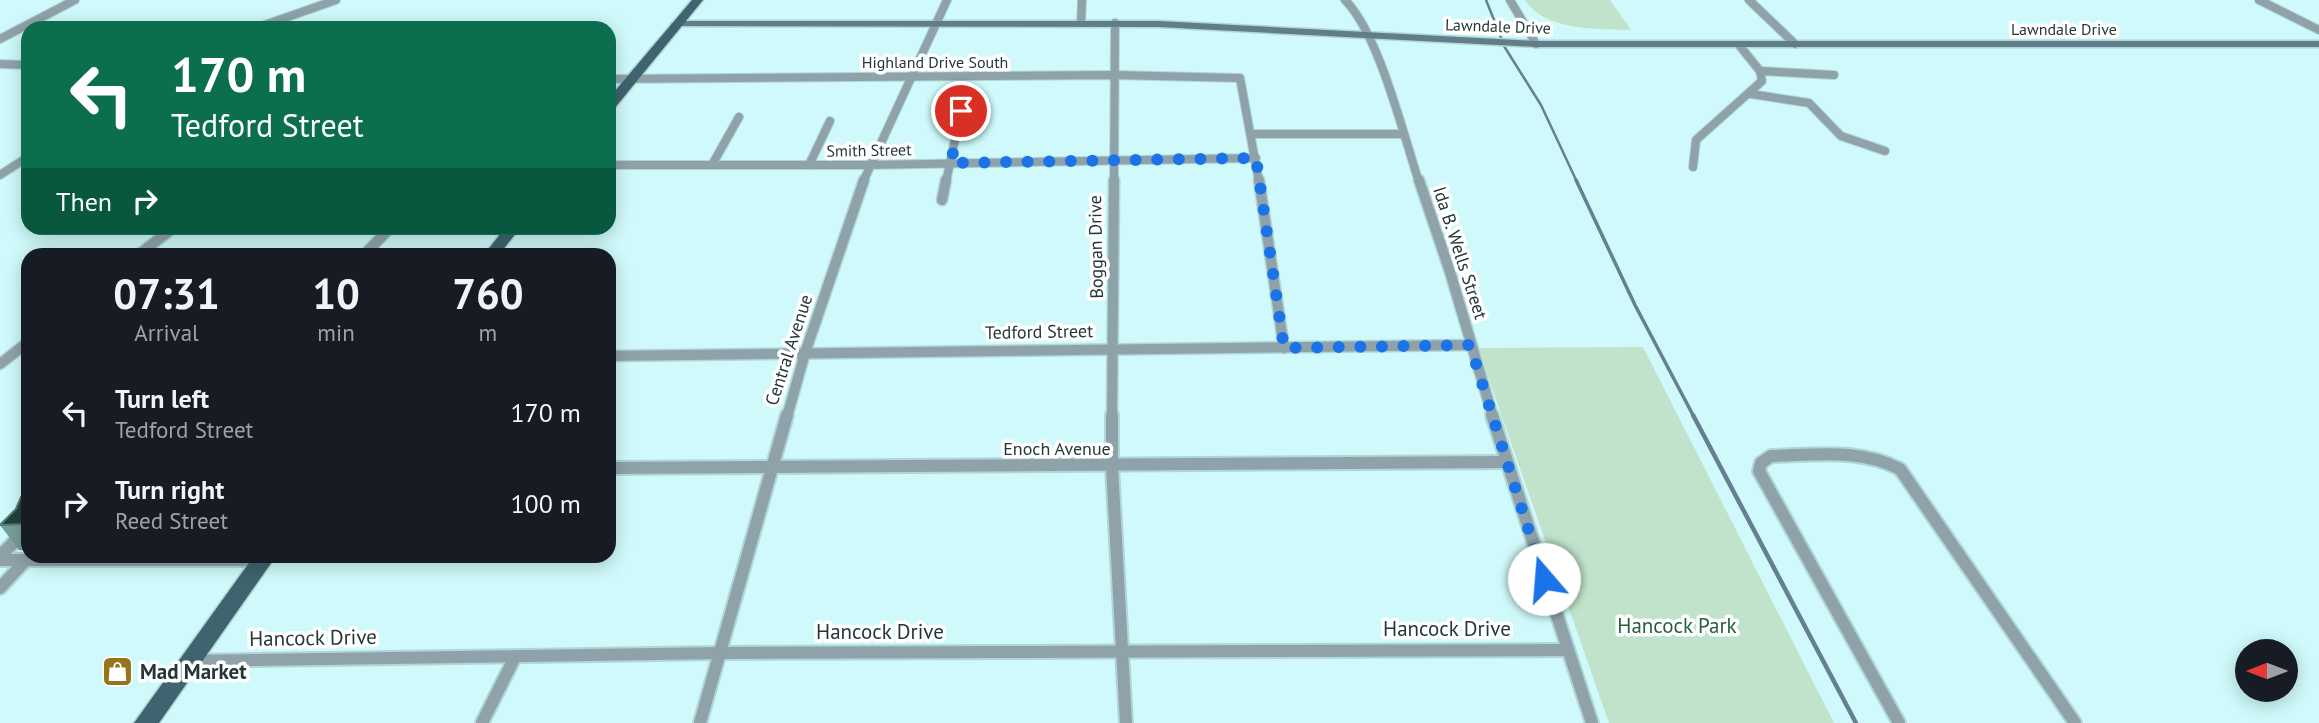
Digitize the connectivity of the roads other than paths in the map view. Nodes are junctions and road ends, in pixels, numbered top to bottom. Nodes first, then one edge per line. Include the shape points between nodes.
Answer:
1 (75, 0) edge
2 (336, 0) edge
3 (698, 0) edge
4 (947, 0) edge
5 (1082, 0) edge
6 (1345, 0) edge
7 (1510, 0) edge
8 (1749, 0) edge
9 (2259, 0) edge
10 (35, 21) edge
11 (277, 21) edge
12 (1081, 23) junction
13 (1115, 23) junction
14 (676, 24) junction
15 (936, 24) junction
16 (21, 28) edge
17 (2319, 30) edge
18 (1370, 37) junction
19 (0, 39) edge
20 (1536, 44) junction
21 (1794, 44) junction
22 (2319, 44) edge
23 (1739, 45) junction
24 (0, 64) edge
25 (21, 65) edge
26 (1760, 71) junction
27 (1114, 75) junction
28 (1834, 75) dead end
29 (910, 76) junction
30 (616, 79) edge
31 (631, 79) junction
32 (1751, 94) junction
33 (616, 97) edge
34 (961, 111) dead end
35 (739, 117) dead end
36 (830, 121) dead end
37 (1251, 134) junction
38 (1402, 134) junction
39 (1885, 151) dead end
40 (1256, 158) junction
41 (1112, 160) junction
42 (21, 162) edge
43 (951, 163) junction
44 (616, 165) edge
45 (712, 165) junction
46 (809, 165) junction
47 (869, 165) junction
48 (1693, 167) dead end
49 (0, 175) edge
50 (942, 200) dead end
51 (164, 235) edge
52 (383, 235) edge
53 (147, 248) edge
54 (371, 248) edge
55 (1470, 345) junction
56 (21, 348) edge
57 (1284, 348) junction
58 (1115, 349) junction
59 (805, 353) junction
60 (616, 356) edge
61 (0, 364) edge
62 (1506, 463) junction
63 (771, 466) junction
64 (1112, 467) junction
65 (616, 468) edge
66 (21, 535) edge
67 (0, 558) edge
68 (21, 559) edge
69 (22, 563) edge
70 (262, 563) edge
71 (0, 588) edge
72 (1567, 650) junction
73 (721, 653) junction
74 (1124, 653) junction
75 (515, 657) junction
76 (192, 661) junction
77 (146, 723) edge
78 (482, 723) edge
79 (700, 723) edge
80 (1126, 723) edge
81 (1592, 723) edge
82 (1899, 723) edge
83 (2075, 723) edge

1 - 10 street
2 - 11 street
3 - 14 main road
4 - 15 street, Central Avenue
5 - 12 street
6 - 18 street, Ida B. Wells Street
7 - 20 street
8 - 21 street
9 - 17 street
12 - 13 street, Lawndale Drive
12 - 15 street, Lawndale Drive
13 - 18 street, Lawndale Drive
13 - 27 street, Boggan Drive
14 - 15 street, Lawndale Drive
14 - 31 main road
15 - 29 street, Central Avenue
16 - 19 street
18 - 20 street, Lawndale Drive
18 - 38 street, Ida B. Wells Street
20 - 23 street, Lawndale Drive
21 - 22 street, Lawndale Drive
21 - 23 street, Lawndale Drive
23 - 26 street
24 - 25 street
26 - 28 street
26 - 32 street via 1762,81
27 - 29 street, Highland Drive South
27 - 37 street, Highland Drive South via 1240,78
27 - 41 street, Boggan Drive
29 - 31 street, Highland Drive South
29 - 47 street, Central Avenue
30 - 31 street, Highland Drive South
31 - 33 main road
32 - 39 street via 1809,103 1843,139
32 - 48 street via 1696,140
34 - 43 street
35 - 45 street
36 - 46 street
37 - 38 street
37 - 40 street
38 - 55 street, Ida B. Wells Street
40 - 41 street, Smith Street
40 - 57 street
41 - 43 street, Smith Street
41 - 58 street, Boggan Drive
42 - 49 street
43 - 47 street, Smith Street
43 - 50 street
44 - 45 street, Smith Street
45 - 46 street, Smith Street
46 - 47 street, Smith Street
47 - 59 street, Central Avenue
51 - 53 street
52 - 54 street
55 - 57 street, Tedford Street
55 - 62 street, Ida B. Wells Street
56 - 61 street
57 - 58 street, Tedford Street
58 - 59 street, Tedford Street
58 - 64 street, Boggan Drive
59 - 60 street, Tedford Street
59 - 63 street, Central Avenue
62 - 64 street, Enoch Avenue
62 - 72 street, Ida B. Wells Street
63 - 64 street, Enoch Avenue
63 - 65 street, Enoch Avenue
63 - 73 street, Central Avenue
64 - 74 street, Boggan Drive
66 - 67 street
67 - 68 street
69 - 71 street
70 - 76 main road
72 - 74 street, Hancock Drive
72 - 81 street, Ida B. Wells Street
73 - 74 street, Hancock Drive
73 - 75 street, Hancock Drive
73 - 79 street, Central Avenue
74 - 80 street, Boggan Drive
75 - 76 street, Hancock Drive
75 - 78 street
76 - 77 main road
82 - 83 street via 1759,471 1771,456 1868,456 1900,469

